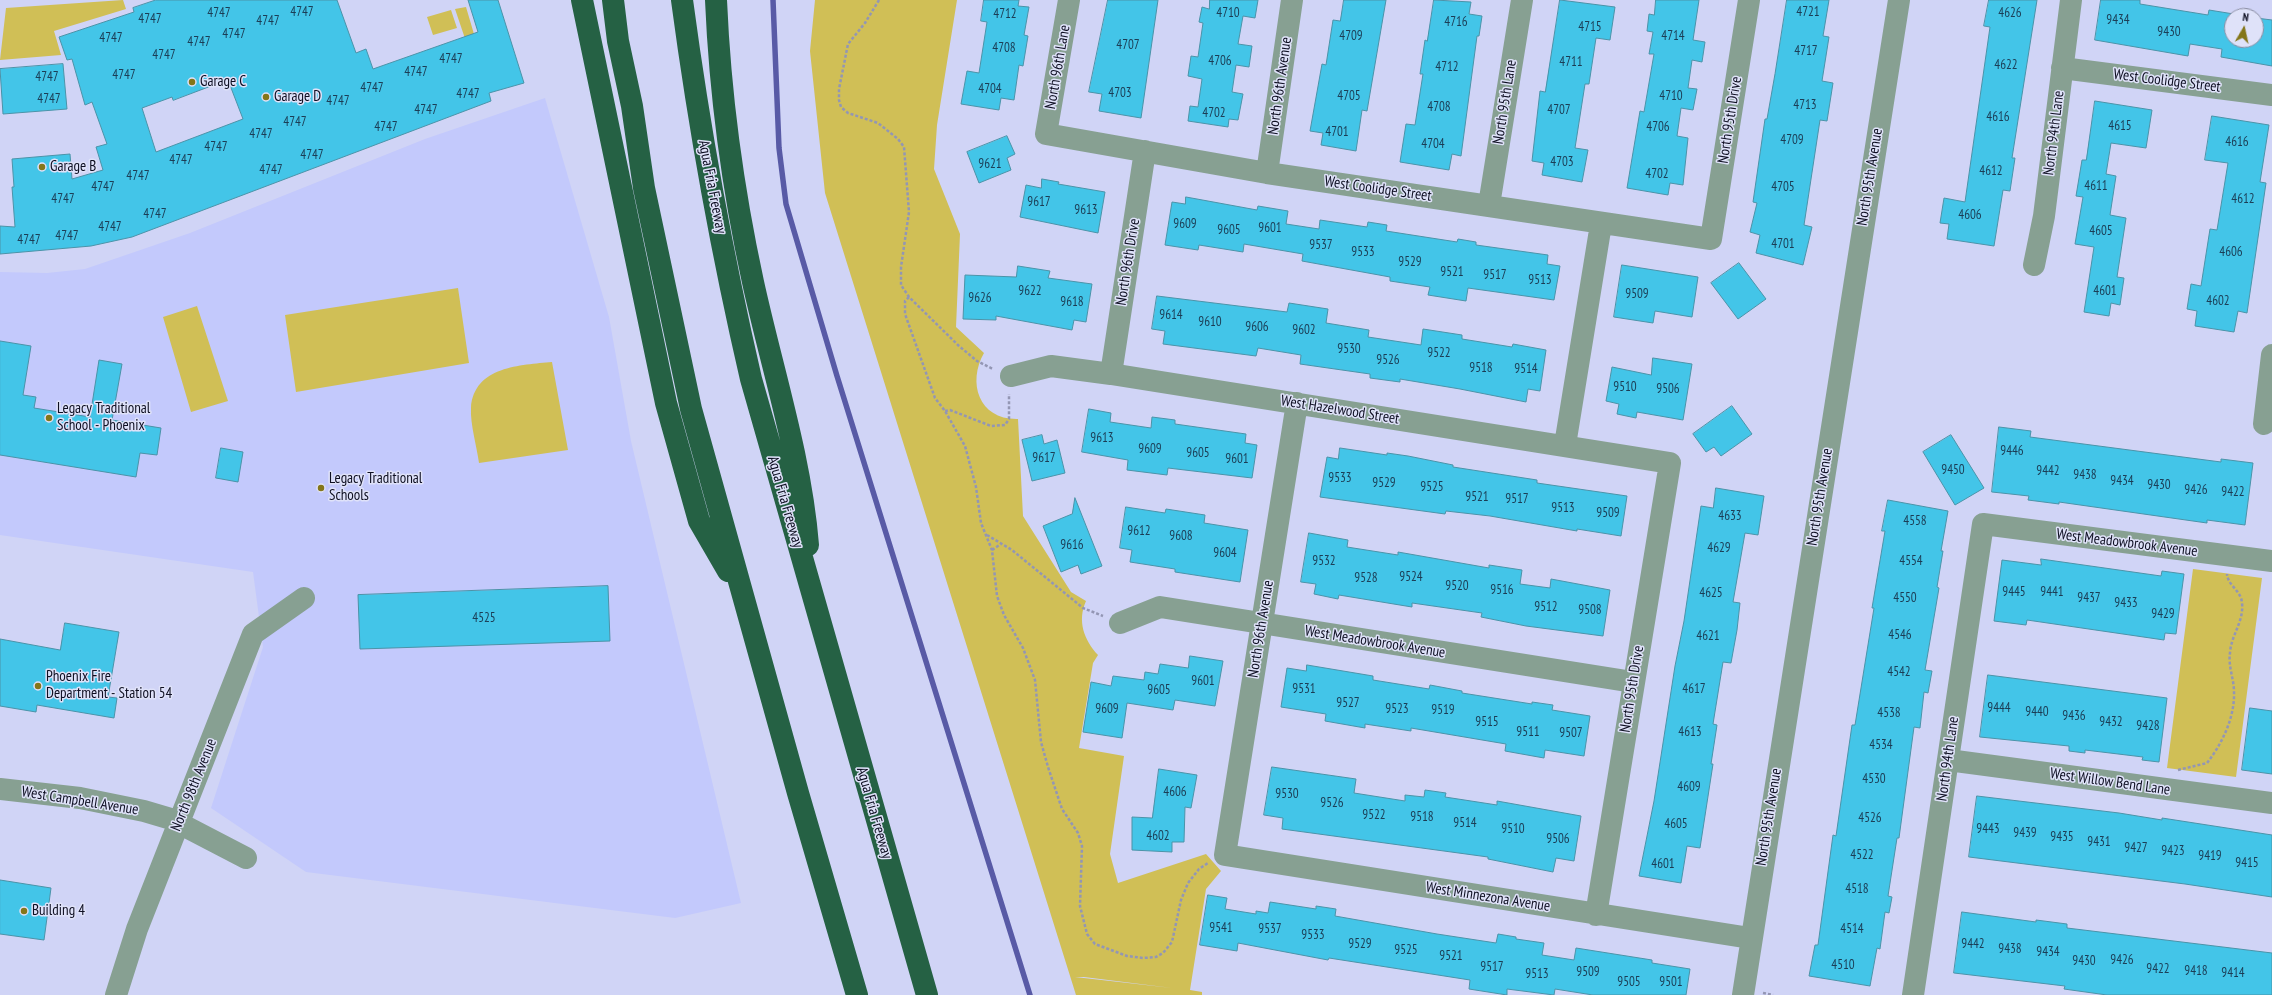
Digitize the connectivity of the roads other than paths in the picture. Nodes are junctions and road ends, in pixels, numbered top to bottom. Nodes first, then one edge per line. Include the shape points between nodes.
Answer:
1 (582, 0) edge
2 (613, 0) edge
3 (682, 0) edge
4 (716, 0) edge
5 (1069, 0) edge
6 (1292, 0) edge
7 (1522, 0) edge
8 (1749, 0) edge
9 (1899, 0) edge
10 (2072, 0) edge
11 (2062, 68) junction
12 (2272, 95) edge
13 (1046, 134) joint
14 (1145, 151) junction
15 (1267, 173) junction
16 (1489, 205) junction
17 (1601, 224) junction
18 (1711, 239) joint
19 (2034, 265) dead end
20 (2272, 355) edge
21 (1110, 374) junction
22 (1011, 376) road end
23 (1297, 403) junction
24 (2264, 424) dead end
25 (1565, 446) junction
26 (1670, 463) joint
27 (1983, 524) joint
28 (2272, 561) edge
29 (812, 595) junction
30 (742, 596) junction
31 (304, 598) dead end
32 (1120, 623) road end
33 (1262, 624) junction
34 (1633, 682) junction
35 (1948, 760) junction
36 (0, 789) edge
37 (2272, 803) edge
38 (179, 823) junction
39 (1225, 856) joint
40 (246, 858) dead end
41 (1596, 915) junction
42 (1750, 938) junction
43 (116, 995) edge
44 (857, 995) edge
45 (927, 995) edge
46 (1743, 995) edge
47 (1913, 995) edge

1 - 30 highway via 666,404 698,521
2 - 30 highway via 644,188 691,409
3 - 29 highway, Agua Fria Freeway via 697,108 737,318 751,379
4 - 29 highway via 725,111 741,217 753,281 805,505
5 - 13 street, North 96th Lane
6 - 15 street, North 96th Avenue
7 - 16 street, North 95th Lane
8 - 18 street, North 95th Drive
9 - 42 street, North 95th Avenue
10 - 11 street, North 94th Lane
11 - 12 street, West Coolidge Street
11 - 19 street, North 94th Lane via 2044,216
13 - 14 street, West Coolidge Street
14 - 15 street, West Coolidge Street
14 - 21 street, North 96th Drive
15 - 16 street, West Coolidge Street
16 - 17 street, West Coolidge Street
17 - 18 street, West Coolidge Street
17 - 25 street
20 - 24 street
21 - 22 street, West Hazelwood Street via 1051,366
21 - 23 street, West Hazelwood Street
23 - 25 street, West Hazelwood Street
23 - 33 street, North 96th Avenue
25 - 26 street, West Hazelwood Street
26 - 34 street, North 95th Drive
27 - 28 street, West Meadowbrook Avenue
27 - 35 street, North 94th Lane
29 - 45 highway, Agua Fria Freeway
30 - 44 highway
31 - 38 street, North 98th Avenue via 253,634
32 - 33 street, West Meadowbrook Avenue via 1160,607
33 - 34 street, West Meadowbrook Avenue
33 - 39 street, North 96th Avenue
34 - 41 street, North 95th Drive
35 - 37 street, West Willow Bend Lane
35 - 47 street, North 94th Lane
36 - 38 street, West Campbell Avenue via 80,798 144,811
38 - 40 street, West Campbell Avenue
38 - 43 street, North 98th Avenue via 137,930
39 - 41 street, West Minnezona Avenue
41 - 42 street, West Minnezona Avenue
42 - 46 street, North 95th Avenue

